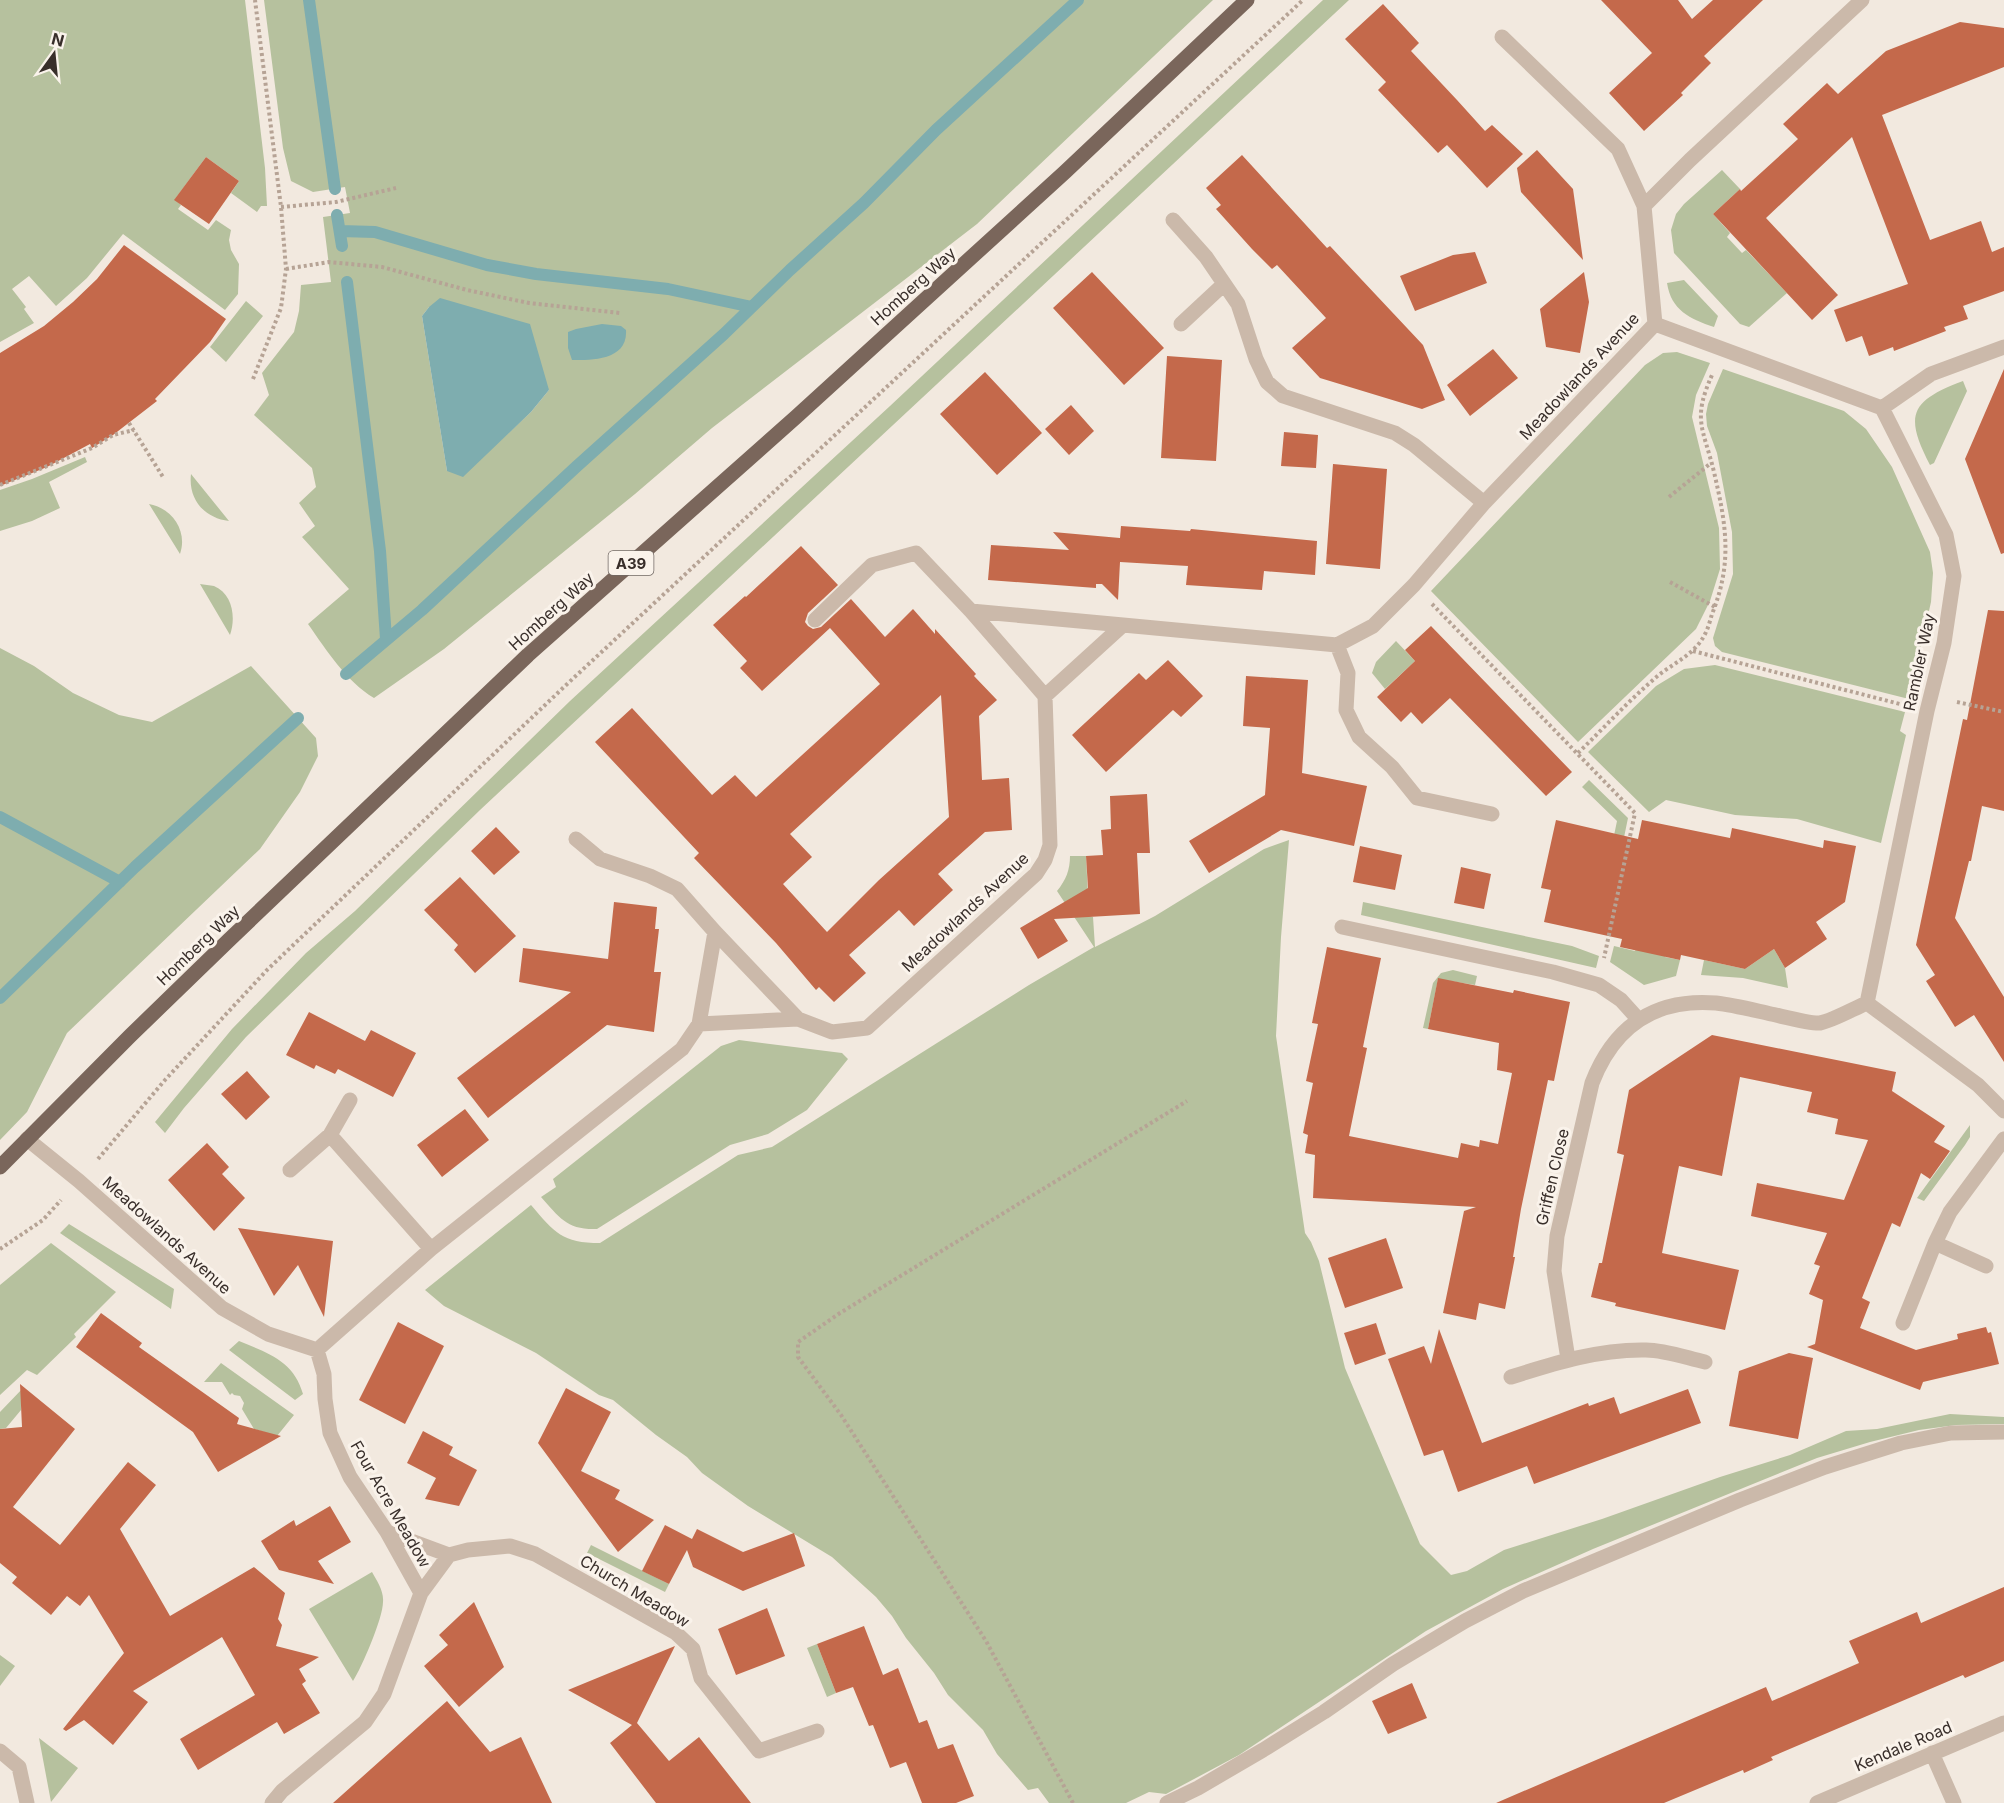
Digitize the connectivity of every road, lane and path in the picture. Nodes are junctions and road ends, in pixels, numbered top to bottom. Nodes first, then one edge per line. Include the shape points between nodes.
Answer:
1 (255, 0) edge
2 (1247, 0) edge
3 (1304, 0) edge
4 (1862, 0) edge
5 (1502, 37) dead end
6 (396, 188) dead end
7 (1644, 206) junction
8 (281, 207) junction
9 (1173, 219) dead end
10 (286, 269) junction
11 (1224, 284) junction
12 (620, 313) dead end
13 (1181, 324) dead end
14 (1654, 324) junction
15 (2004, 347) edge
16 (1723, 350) junction
17 (253, 379) dead end
18 (1882, 408) junction
19 (129, 423) dead end
20 (134, 430) junction
21 (1711, 463) junction
22 (163, 477) dead end
23 (0, 485) edge
24 (1669, 497) dead end
25 (1484, 503) junction
26 (1670, 582) dead end
27 (1414, 585) junction
28 (1715, 607) junction
29 (972, 611) junction
30 (815, 620) dead end
31 (1124, 625) junction
32 (1337, 645) junction
33 (1693, 651) junction
34 (1930, 695) junction
35 (1045, 696) junction
36 (1927, 711) junction
37 (2004, 712) edge
38 (1578, 753) junction
39 (1492, 814) dead end
40 (576, 839) dead end
41 (1342, 927) dead end
42 (715, 932) junction
43 (1599, 985) junction
44 (1867, 1003) junction
45 (798, 1019) junction
46 (1639, 1020) junction
47 (699, 1024) junction
48 (350, 1100) dead end
49 (1187, 1101) dead end
50 (2004, 1111) edge
51 (330, 1135) junction
52 (27, 1139) junction
53 (2004, 1139) edge
54 (0, 1167) edge
55 (290, 1170) dead end
56 (79, 1181) junction
57 (1935, 1243) junction
58 (0, 1249) edge
59 (431, 1249) junction
60 (1986, 1266) dead end
61 (1903, 1323) dead end
62 (317, 1350) junction
63 (1568, 1359) junction
64 (1705, 1362) dead end
65 (1511, 1377) dead end
66 (2004, 1432) edge
67 (387, 1532) junction
68 (449, 1555) junction
69 (421, 1593) junction
70 (2004, 1722) edge
71 (817, 1731) dead end
72 (0, 1751) edge
73 (1932, 1753) junction
74 (27, 1803) edge
75 (272, 1803) edge
76 (1073, 1803) edge
77 (1167, 1803) edge
78 (1816, 1803) edge
79 (1954, 1803) edge

1 - 8 path
2 - 52 main road, Homberg Way / A39 via 1065,172 528,655
3 - 56 path via 565,686 267,970
4 - 7 street
5 - 7 street, Meadowlands Avenue via 1618,149
6 - 8 path via 336,202
7 - 14 street, Meadowlands Avenue
8 - 10 path
9 - 11 street
10 - 12 path via 329,262 382,267 519,301
10 - 17 path via 281,308
11 - 13 street
11 - 25 street via 1238,304 1267,382 1283,396 1395,433
14 - 16 street
14 - 25 street, Meadowlands Avenue
15 - 18 street via 1931,374
16 - 18 street
16 - 21 path via 1700,412
18 - 34 street, Rambler Way via 1946,535 1954,576 1944,643
19 - 20 path
20 - 22 path
20 - 23 path via 113,435 92,448
21 - 24 path
21 - 28 path via 1727,559
25 - 27 street, Meadowlands Avenue
26 - 28 path
27 - 32 street, Meadowlands Avenue via 1373,626
27 - 38 path
28 - 33 path via 1704,636
29 - 30 street via 916,553 872,565
29 - 31 street
29 - 35 street
31 - 32 street
31 - 35 street
32 - 39 street via 1347,673 1347,710 1359,737 1392,767 1417,798
33 - 36 path
33 - 38 path via 1653,681
34 - 36 street, Rambler Way
34 - 37 path
35 - 45 street, Meadowlands Avenue via 1050,845 1035,874 867,1028 832,1032
36 - 44 street, Rambler Way
38 - 43 path via 1635,813
40 - 42 street, Meadowlands Avenue via 600,859 677,889
41 - 43 street
42 - 45 street, Meadowlands Avenue
42 - 47 street
43 - 46 street via 1621,1000
44 - 46 street, Griffen Close via 1820,1023 1718,1003 1663,1007
44 - 50 street via 1978,1085
45 - 47 street, Meadowlands Avenue
46 - 63 street, Griffen Close via 1617,1039 1600,1062 1592,1083 1557,1236 1554,1271
47 - 59 street via 682,1049
48 - 51 street
49 - 76 path via 798,1342 798,1357 841,1416 986,1641
51 - 55 street
51 - 59 street
52 - 54 main road, Homberg Way / A39
52 - 56 street, Meadowlands Avenue
53 - 57 street via 1950,1212
56 - 58 path via 43,1220
56 - 62 street, Meadowlands Avenue via 222,1308 268,1334
57 - 60 street
57 - 61 street
59 - 62 street
62 - 67 street, Four Acre Meadow via 324,1374 330,1433 350,1477
63 - 64 street via 1648,1350
63 - 65 street
66 - 77 street via 1952,1433 1900,1443 1825,1467 1523,1591 1465,1621 1263,1750
67 - 68 street
67 - 69 street, Four Acre Meadow
68 - 69 street
68 - 71 street, Church Meadow via 510,1546 535,1554 676,1633 693,1649 701,1678 759,1751
69 - 75 street, Four Acre Meadow via 384,1694 364,1722
70 - 73 street, Kendale Road
72 - 74 street via 19,1767
73 - 78 street, Kendale Road
73 - 79 street

